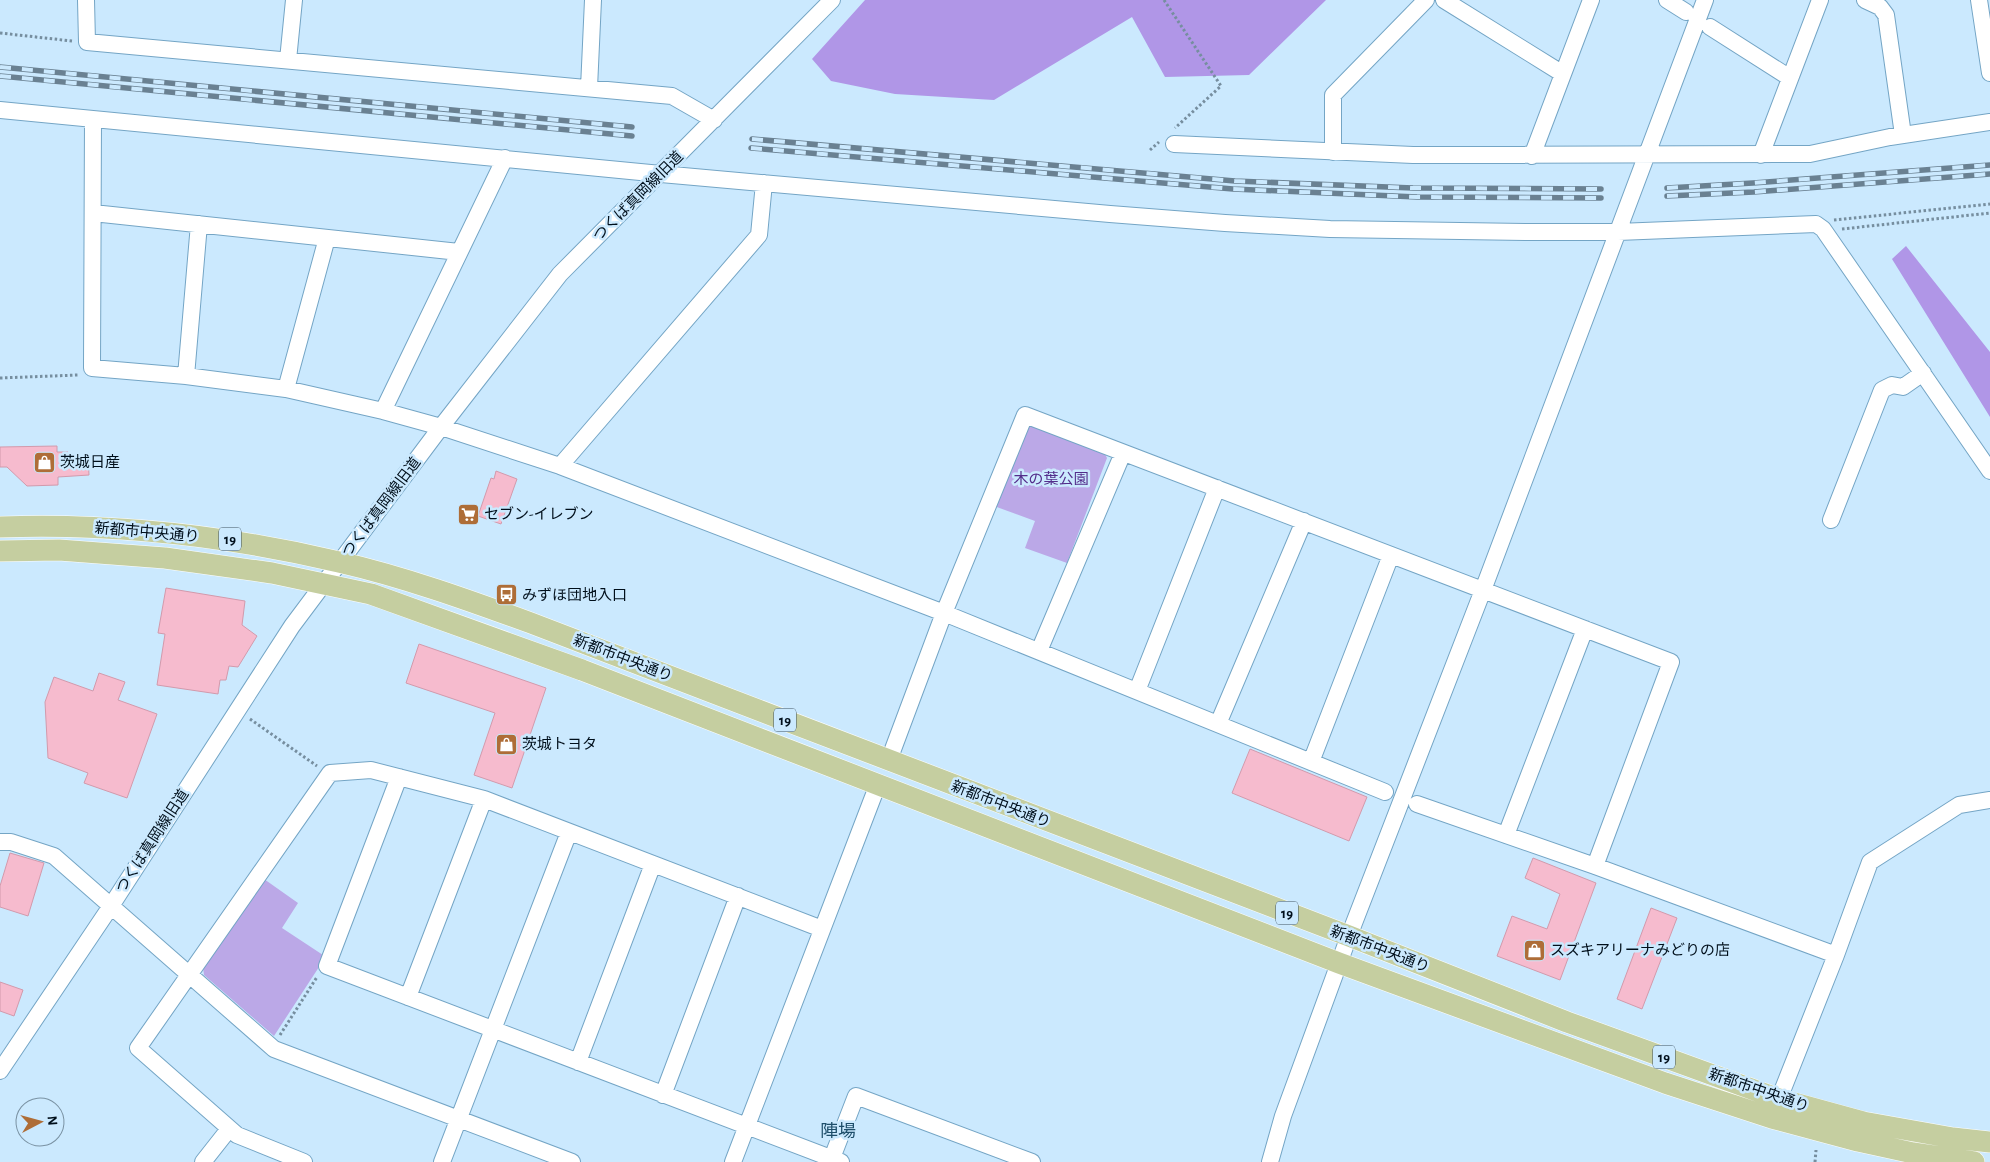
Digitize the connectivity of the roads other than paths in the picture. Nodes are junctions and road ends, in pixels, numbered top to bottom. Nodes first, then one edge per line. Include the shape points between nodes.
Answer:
1 (86, 0) edge
2 (294, 0) edge
3 (593, 0) edge
4 (832, 0) edge
5 (1426, 0) edge
6 (1444, 0) edge
7 (1591, 0) edge
8 (1667, 0) edge
9 (1706, 0) edge
10 (1820, 0) edge
11 (1865, 0) edge
12 (1979, 0) edge
13 (1686, 12) dead end
14 (1710, 27) dead end
15 (288, 60) junction
16 (1990, 73) edge
17 (1563, 74) junction
18 (1790, 78) junction
19 (589, 88) junction
20 (0, 110) edge
21 (93, 120) junction
22 (714, 120) junction
23 (1990, 122) edge
24 (1903, 135) junction
25 (1170, 138) road end
26 (1333, 152) junction
27 (1647, 155) junction
28 (1761, 155) junction
29 (1532, 156) junction
30 (505, 158) junction
31 (660, 174) junction
32 (764, 183) junction
33 (93, 212) junction
34 (199, 224) junction
35 (1618, 232) junction
36 (327, 238) junction
37 (460, 252) junction
38 (1923, 374) junction
39 (186, 376) junction
40 (286, 390) junction
41 (383, 411) junction
42 (441, 427) junction
43 (1123, 452) junction
44 (560, 466) junction
45 (1990, 470) edge
46 (1218, 488) junction
47 (1831, 520) dead end
48 (1304, 521) junction
49 (0, 527) edge
50 (0, 551) edge
51 (1391, 555) junction
52 (340, 562) junction
53 (324, 583) junction
54 (1482, 590) junction
55 (944, 612) junction
56 (1585, 629) junction
57 (1039, 651) junction
58 (1137, 691) junction
59 (1218, 724) junction
60 (889, 760) junction
61 (1311, 762) junction
62 (399, 777) junction
63 (878, 784) junction
64 (1385, 792) dead end
65 (484, 800) junction
66 (1990, 800) edge
67 (1417, 804) dead end
68 (569, 832) junction
69 (1506, 835) junction
70 (0, 842) edge
71 (653, 864) junction
72 (1595, 866) junction
73 (738, 896) junction
74 (111, 906) junction
75 (822, 929) junction
76 (1349, 936) junction
77 (1836, 955) junction
78 (1339, 963) junction
79 (189, 975) junction
80 (408, 997) junction
81 (493, 1029) junction
82 (578, 1062) junction
83 (0, 1071) edge
84 (663, 1095) junction
85 (1779, 1099) junction
86 (458, 1119) junction
87 (747, 1127) junction
88 (229, 1129) junction
89 (1990, 1142) edge
90 (836, 1160) edge
91 (203, 1162) edge
92 (304, 1162) edge
93 (442, 1162) edge
94 (572, 1162) edge
95 (733, 1162) edge
96 (1032, 1162) edge
97 (1270, 1162) edge
98 (1974, 1162) edge

1 - 15 street via 87,42
2 - 15 street
3 - 19 street
4 - 22 street, つくば真岡線旧道
5 - 26 street via 1333,95
6 - 17 street
7 - 17 street
8 - 13 street
9 - 27 street
10 - 18 street
11 - 24 street via 1880,6 1886,15
12 - 16 street
14 - 18 street
15 - 19 street
17 - 29 street
18 - 28 street
19 - 22 street via 672,96
20 - 21 street
21 - 30 street
21 - 33 street
22 - 31 street, つくば真岡線旧道
23 - 24 street
24 - 28 street via 1810,154
25 - 26 street
26 - 29 street
27 - 28 street
27 - 29 street
27 - 35 street
30 - 31 street
30 - 37 street
31 - 32 street
31 - 42 street, つくば真岡線旧道 via 560,274
32 - 35 street via 1226,223 1437,231
32 - 44 street via 758,235
33 - 34 street
33 - 39 street via 92,368
34 - 36 street
34 - 39 street
35 - 38 street via 1816,224 1823,229
35 - 54 street
36 - 37 street
36 - 40 street
37 - 41 street
38 - 45 street
38 - 47 street via 1903,386 1892,385 1882,390
39 - 40 street
40 - 41 street
41 - 42 street
42 - 44 street
42 - 52 street, つくば真岡線旧道
43 - 46 street
43 - 55 street via 1025,415
43 - 57 street
44 - 55 street
46 - 48 street
46 - 58 street
48 - 51 street
48 - 59 street
49 - 52 main road, 新都市中央通り / 19 via 118,529 228,539
50 - 53 main road, 新都市中央通り / 19 via 59,550 165,558
51 - 54 street
51 - 61 street
52 - 53 street, つくば真岡線旧道
52 - 60 main road, 新都市中央通り / 19 via 455,596 531,623
53 - 63 main road, 新都市中央通り / 19 via 371,594 450,621
53 - 74 street, つくば真岡線旧道 via 292,626
54 - 56 street
54 - 76 street
55 - 57 street
55 - 60 street
56 - 69 street
56 - 72 street via 1671,662
57 - 58 street
58 - 59 street
59 - 61 street
60 - 76 main road, 新都市中央通り / 19
61 - 64 street
62 - 65 street
62 - 79 street via 371,770 330,773
62 - 80 street via 327,966
63 - 75 street
63 - 78 main road, 新都市中央通り / 19
65 - 68 street
65 - 80 street
66 - 77 street via 1959,806 1870,862
67 - 69 street
68 - 71 street
68 - 81 street
69 - 72 street
70 - 74 street via 11,842 54,856
71 - 73 street
71 - 82 street
72 - 77 street
73 - 75 street
73 - 84 street
74 - 79 street
74 - 83 street, つくば真岡線旧道
75 - 87 street
76 - 78 street
76 - 85 main road, 新都市中央通り / 19 via 1567,1022
77 - 85 street
78 - 97 street via 1283,1116
78 - 98 main road, 新都市中央通り / 19 via 1647,1077 1772,1118 1913,1153
79 - 86 street via 272,1047
79 - 88 street via 138,1048
80 - 81 street
81 - 82 street
81 - 86 street
82 - 84 street
84 - 87 street
85 - 89 main road, 新都市中央通り / 19 via 1863,1122
86 - 93 street
86 - 94 street
87 - 90 street
87 - 95 street
88 - 91 street
88 - 92 street
90 - 96 street via 856,1096

